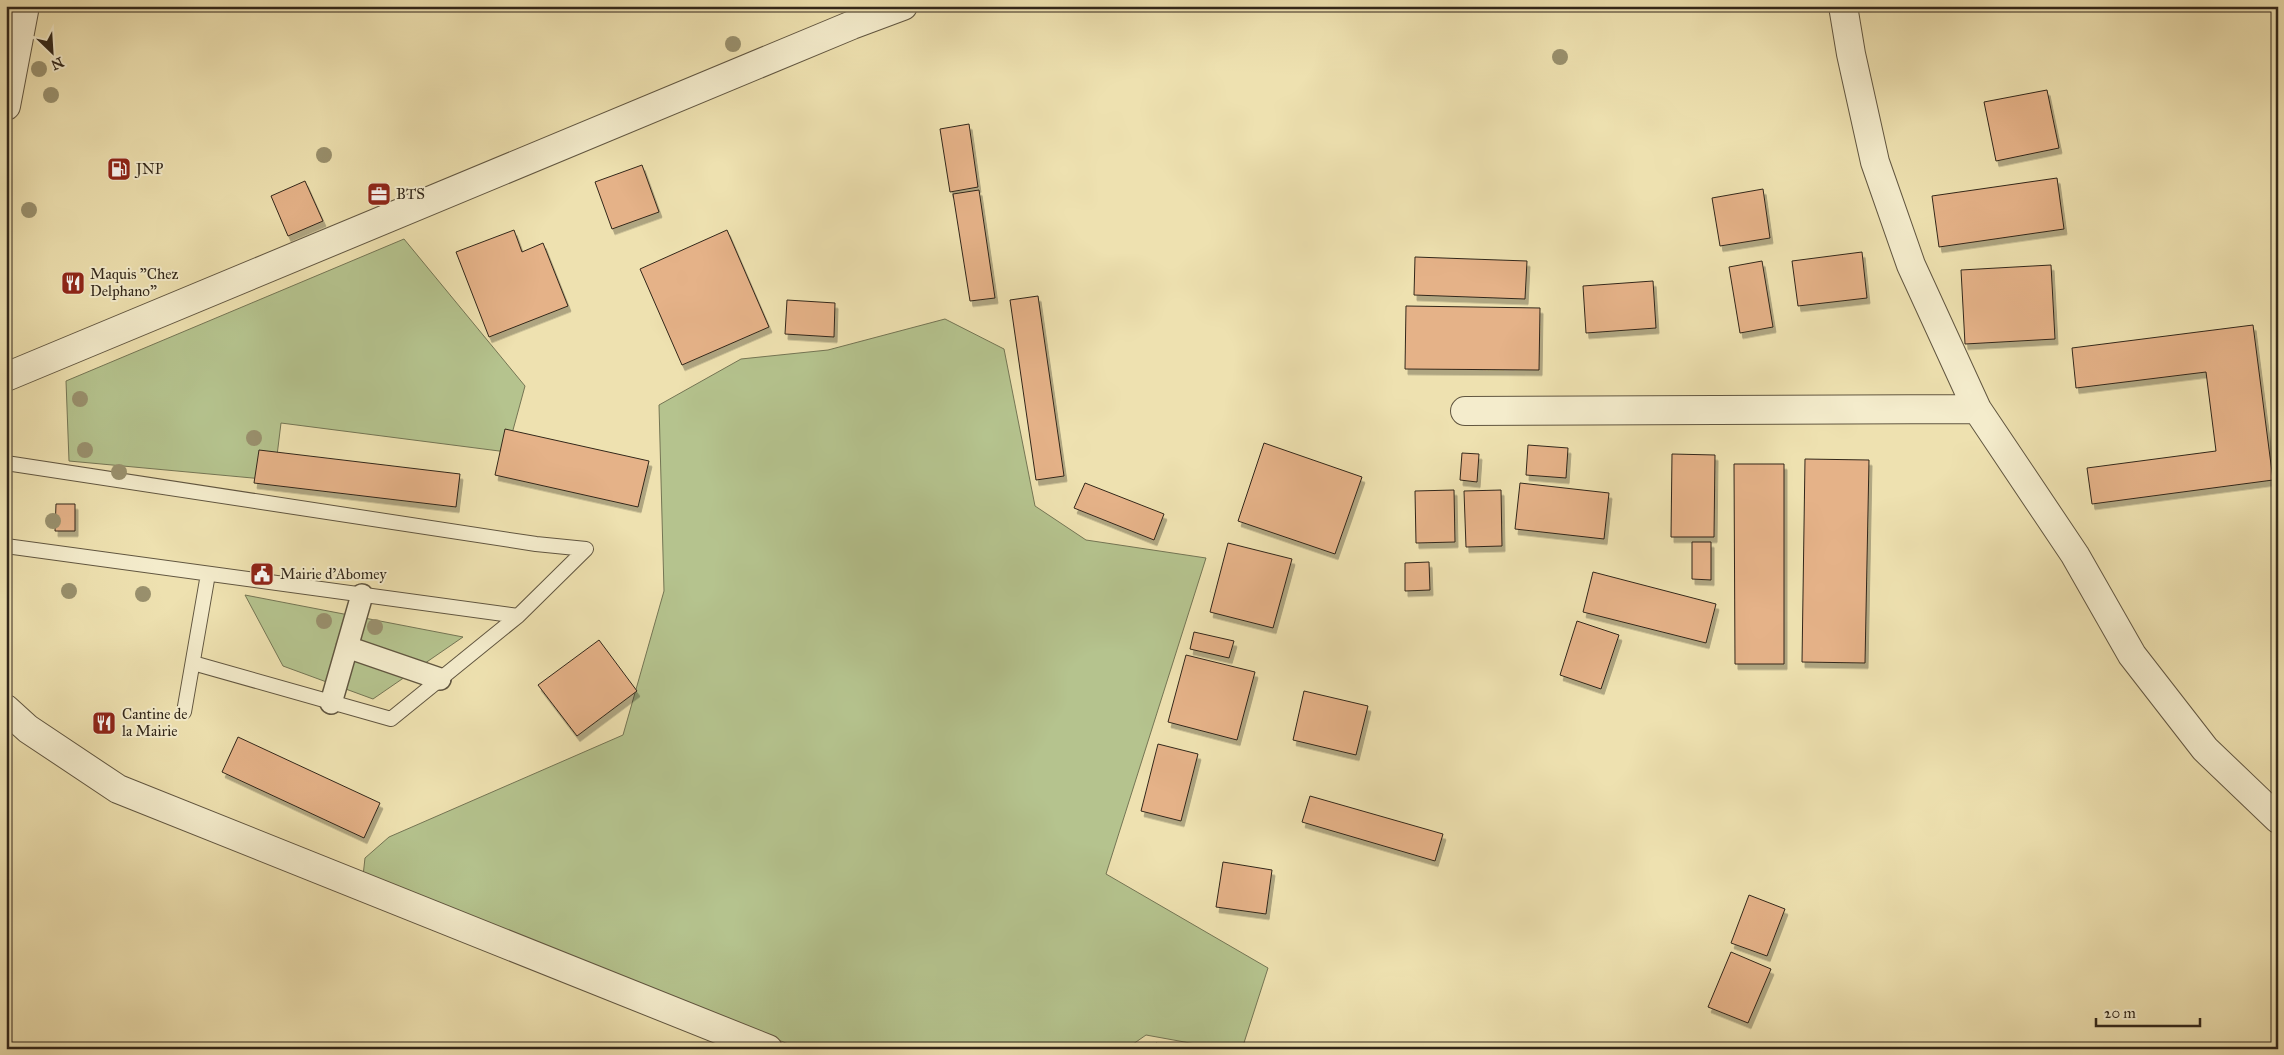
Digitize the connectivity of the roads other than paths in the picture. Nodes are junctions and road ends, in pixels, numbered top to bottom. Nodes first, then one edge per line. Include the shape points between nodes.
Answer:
1 (24, 6) edge
2 (903, 6) edge
3 (1843, 6) edge
4 (6, 106) edge
5 (6, 377) edge
6 (1978, 409) junction
7 (1465, 411) dead end
8 (6, 464) edge
9 (6, 546) edge
10 (208, 574) junction
11 (362, 595) junction
12 (518, 616) junction
13 (347, 647) junction
14 (193, 663) junction
15 (440, 679) junction
16 (332, 702) junction
17 (6, 709) edge
18 (184, 712) dead end
19 (2278, 819) edge
20 (768, 1049) edge

1 - 4 street
2 - 5 street
3 - 6 street via 1875,162 1911,265
6 - 7 street
6 - 19 street via 2075,555 2132,655 2205,749
8 - 12 lane via 536,544 586,548
9 - 10 lane
10 - 11 lane
10 - 14 lane
11 - 12 lane
11 - 13 street
12 - 15 lane
13 - 15 street
13 - 16 street
14 - 16 lane
14 - 18 lane
15 - 16 lane via 391,719
17 - 20 street via 28,729 118,789

